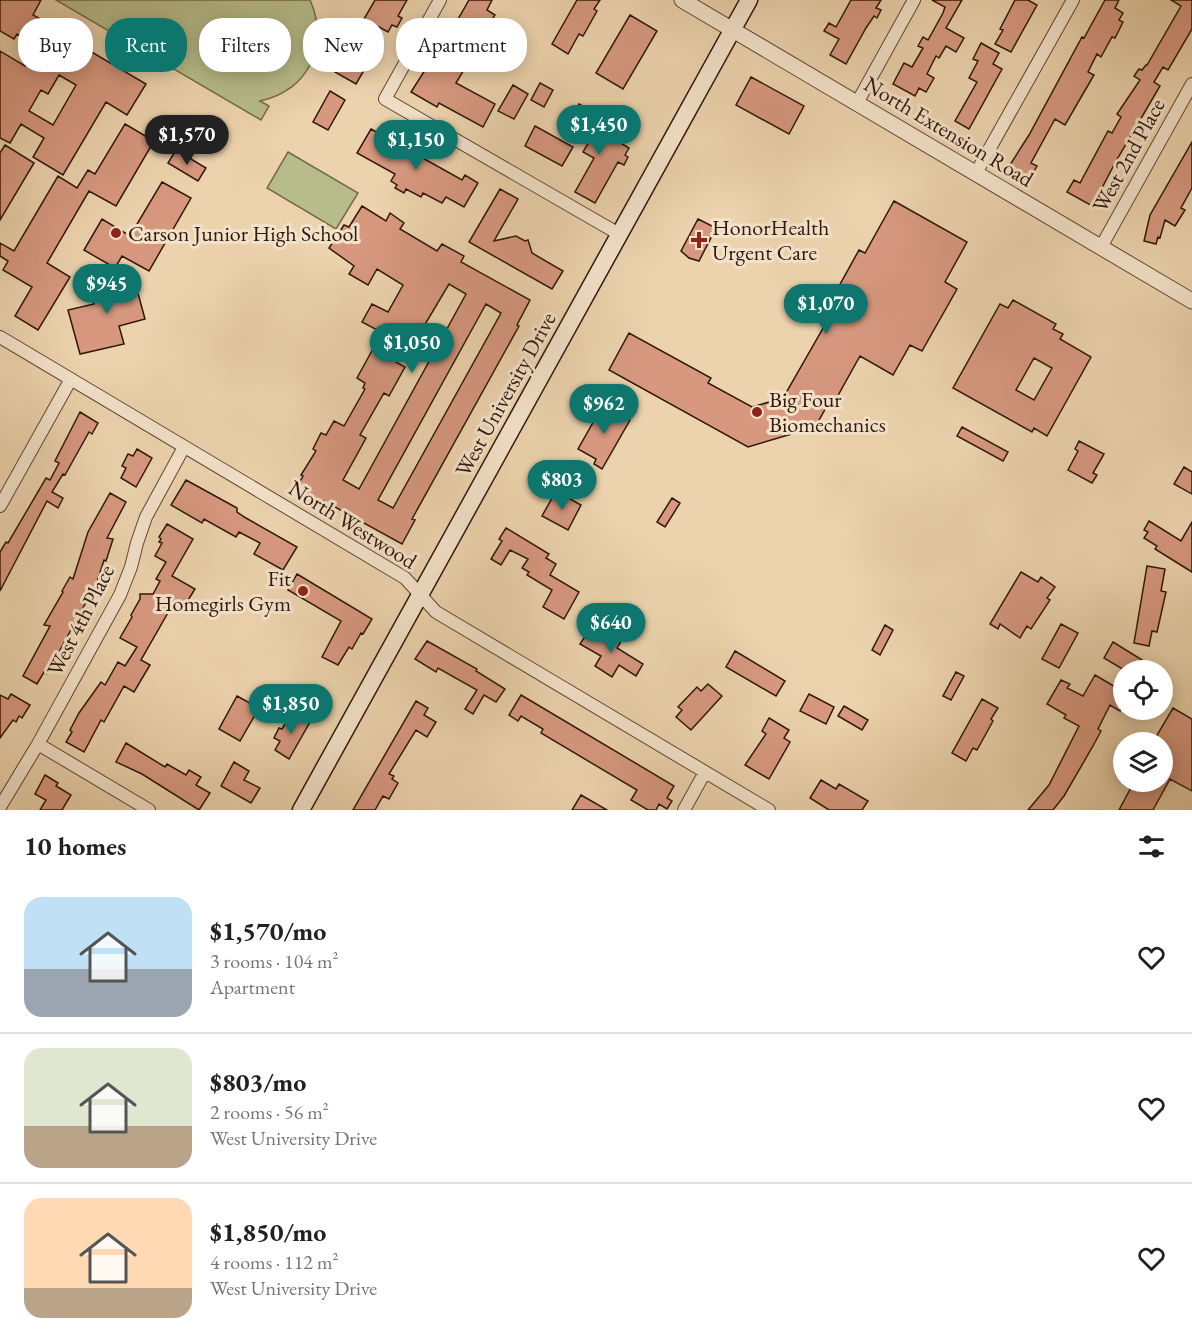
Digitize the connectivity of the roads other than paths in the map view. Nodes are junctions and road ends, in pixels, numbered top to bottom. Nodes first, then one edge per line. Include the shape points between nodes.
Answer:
1 (440, 0) edge
2 (682, 0) edge
3 (749, 0) edge
4 (914, 0) edge
5 (1072, 0) edge
6 (732, 30) junction
7 (1192, 84) edge
8 (857, 103) junction
9 (975, 173) junction
10 (618, 234) junction
11 (1101, 248) junction
12 (1192, 301) edge
13 (0, 337) edge
14 (71, 379) junction
15 (184, 447) junction
16 (0, 506) edge
17 (421, 594) junction
18 (38, 744) junction
19 (705, 772) junction
20 (0, 807) edge
21 (149, 810) edge
22 (301, 810) edge
23 (684, 810) edge
24 (769, 810) edge

1 - 10 street via 385,99
2 - 6 street, North Extension Road
3 - 6 main road, West University Drive
4 - 8 street
5 - 9 street
6 - 8 street, North Extension Road
6 - 10 main road, West University Drive
7 - 11 street, West 2nd Place
8 - 9 street, North Extension Road
9 - 11 street, North Extension Road
10 - 17 main road, West University Drive
11 - 12 street, North Extension Road
13 - 14 street, North Westwood
14 - 15 street, North Westwood
14 - 16 street
15 - 17 street, North Westwood via 396,572
15 - 18 street, West 4th Place via 146,517 120,595
17 - 19 street, North Westwood via 436,612
17 - 22 main road, West University Drive
18 - 20 street, West 4th Place
18 - 21 street
19 - 23 street
19 - 24 street, North Westwood

